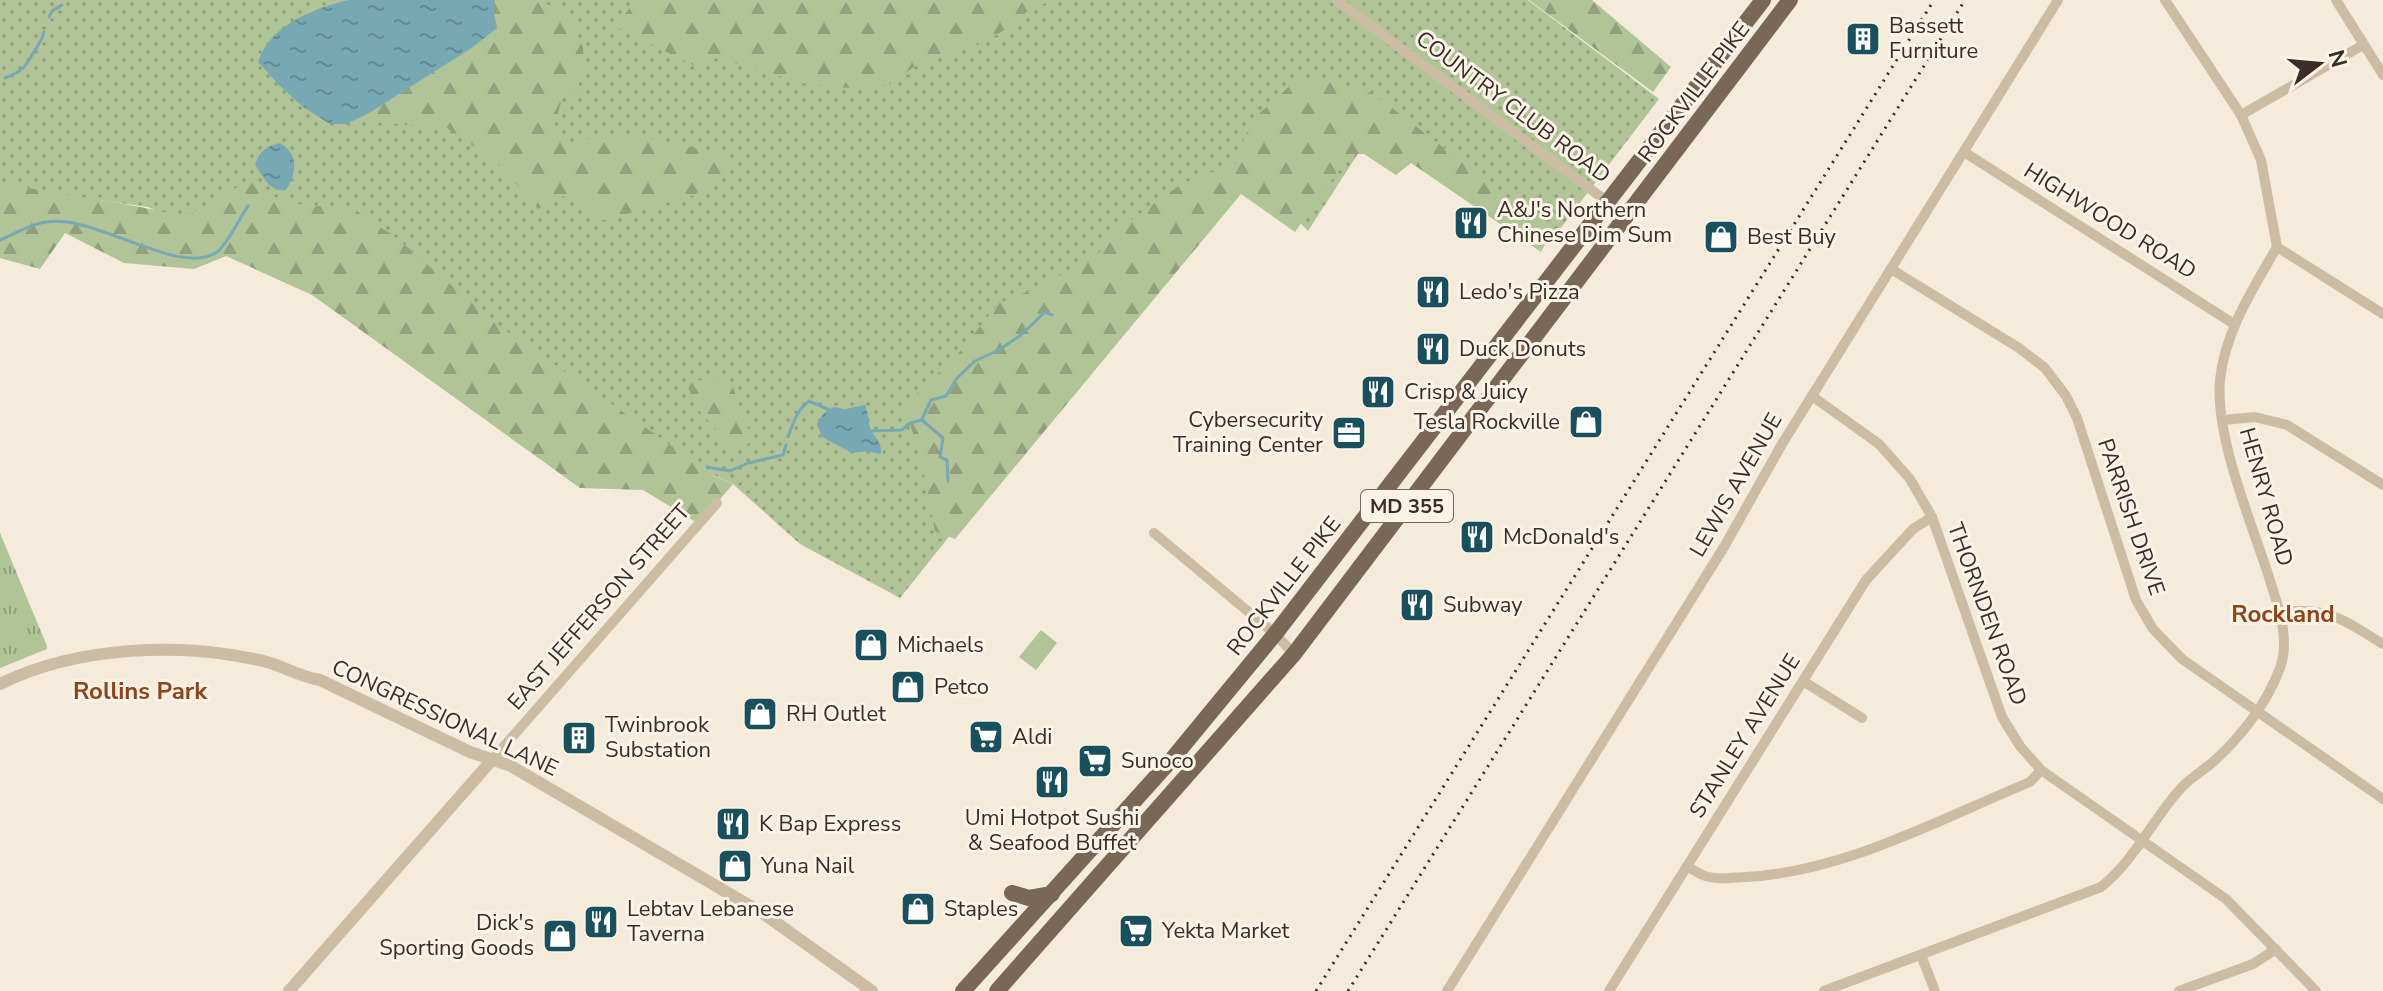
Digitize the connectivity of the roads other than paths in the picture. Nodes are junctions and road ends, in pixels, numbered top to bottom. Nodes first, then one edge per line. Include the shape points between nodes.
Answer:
1 (1336, 0) edge
2 (1763, 0) edge
3 (1790, 0) edge
4 (2058, 0) edge
5 (2165, 0) edge
6 (2336, 0) edge
7 (2363, 45) junction
8 (2383, 75) edge
9 (1706, 76) junction
10 (1723, 89) junction
11 (2241, 115) junction
12 (1964, 152) junction
13 (1609, 203) junction
14 (1628, 217) junction
15 (2277, 247) junction
16 (1891, 269) junction
17 (2383, 314) edge
18 (2234, 324) junction
19 (1812, 396) junction
20 (2223, 420) junction
21 (2383, 485) edge
22 (717, 503) dead end
23 (1932, 517) junction
24 (1154, 533) dead end
25 (2280, 612) junction
26 (1275, 634) junction
27 (2383, 644) edge
28 (1294, 654) junction
29 (1803, 681) junction
30 (0, 684) edge
31 (2256, 711) junction
32 (1862, 718) dead end
33 (492, 760) junction
34 (2041, 770) junction
35 (2383, 799) edge
36 (2144, 841) junction
37 (1687, 866) junction
38 (1052, 894) junction
39 (1019, 929) junction
40 (2276, 949) junction
41 (1921, 955) junction
42 (289, 991) edge
43 (872, 991) edge
44 (963, 991) edge
45 (997, 991) edge
46 (1447, 991) edge
47 (1609, 991) edge
48 (1824, 991) edge
49 (1935, 991) edge
50 (2179, 991) edge
51 (2316, 991) edge

1 - 13 street, COUNTRY CLUB ROAD
2 - 9 main road, ROCKVILLE PIKE / MD 355
3 - 10 main road, ROCKVILLE PIKE / MD 355
4 - 12 street, LEWIS AVENUE
5 - 11 street
6 - 7 street
7 - 8 street
7 - 11 street
9 - 10 main road
9 - 13 main road, ROCKVILLE PIKE / MD 355
10 - 14 main road, ROCKVILLE PIKE / MD 355
11 - 15 street via 2261,160
12 - 16 street, LEWIS AVENUE
12 - 18 street, HIGHWOOD ROAD
13 - 14 street, COUNTRY CLUB ROAD
13 - 26 main road, ROCKVILLE PIKE / MD 355
14 - 28 main road, ROCKVILLE PIKE / MD 355
15 - 17 street
15 - 18 street, HENRY ROAD
16 - 19 street, LEWIS AVENUE
16 - 31 street, PARRISH DRIVE via 2045,368 2077,418 2136,600 2153,629 2182,659
18 - 20 street, HENRY ROAD via 2220,376
19 - 23 street, THORNDEN ROAD via 1879,444 1910,479
19 - 46 street, LEWIS AVENUE
20 - 21 street via 2255,417 2287,425
20 - 25 street, HENRY ROAD
22 - 33 street, EAST JEFFERSON STREET
23 - 29 street, STANLEY AVENUE via 1892,548 1866,580
23 - 34 street, THORNDEN ROAD via 2002,717
24 - 26 street
25 - 27 street via 2327,613
25 - 31 street, HENRY ROAD via 2285,640 2281,664
26 - 28 street
26 - 38 main road, ROCKVILLE PIKE / MD 355
28 - 45 main road, ROCKVILLE PIKE / MD 355
29 - 32 street
29 - 37 street, STANLEY AVENUE
30 - 33 street, CONGRESSIONAL LANE via 99,654 225,654 320,680
31 - 35 street, PARRISH DRIVE
31 - 36 street, HENRY ROAD via 2235,741 2182,788
33 - 42 street, EAST JEFFERSON STREET
33 - 43 street, CONGRESSIONAL LANE via 511,766 764,914
34 - 36 street, THORNDEN ROAD
34 - 37 street via 2030,782 1813,868 1715,878
36 - 40 street, THORNDEN ROAD via 2226,899
36 - 41 street, HENRY ROAD via 2101,887
37 - 47 street, STANLEY AVENUE
38 - 39 main road, ROCKVILLE PIKE / MD 355
38 - 39 main road via 1029,898 1012,893
39 - 44 main road, ROCKVILLE PIKE / MD 355
40 - 50 street via 2253,964
40 - 51 street, THORNDEN ROAD
41 - 48 street, HENRY ROAD
41 - 49 street

